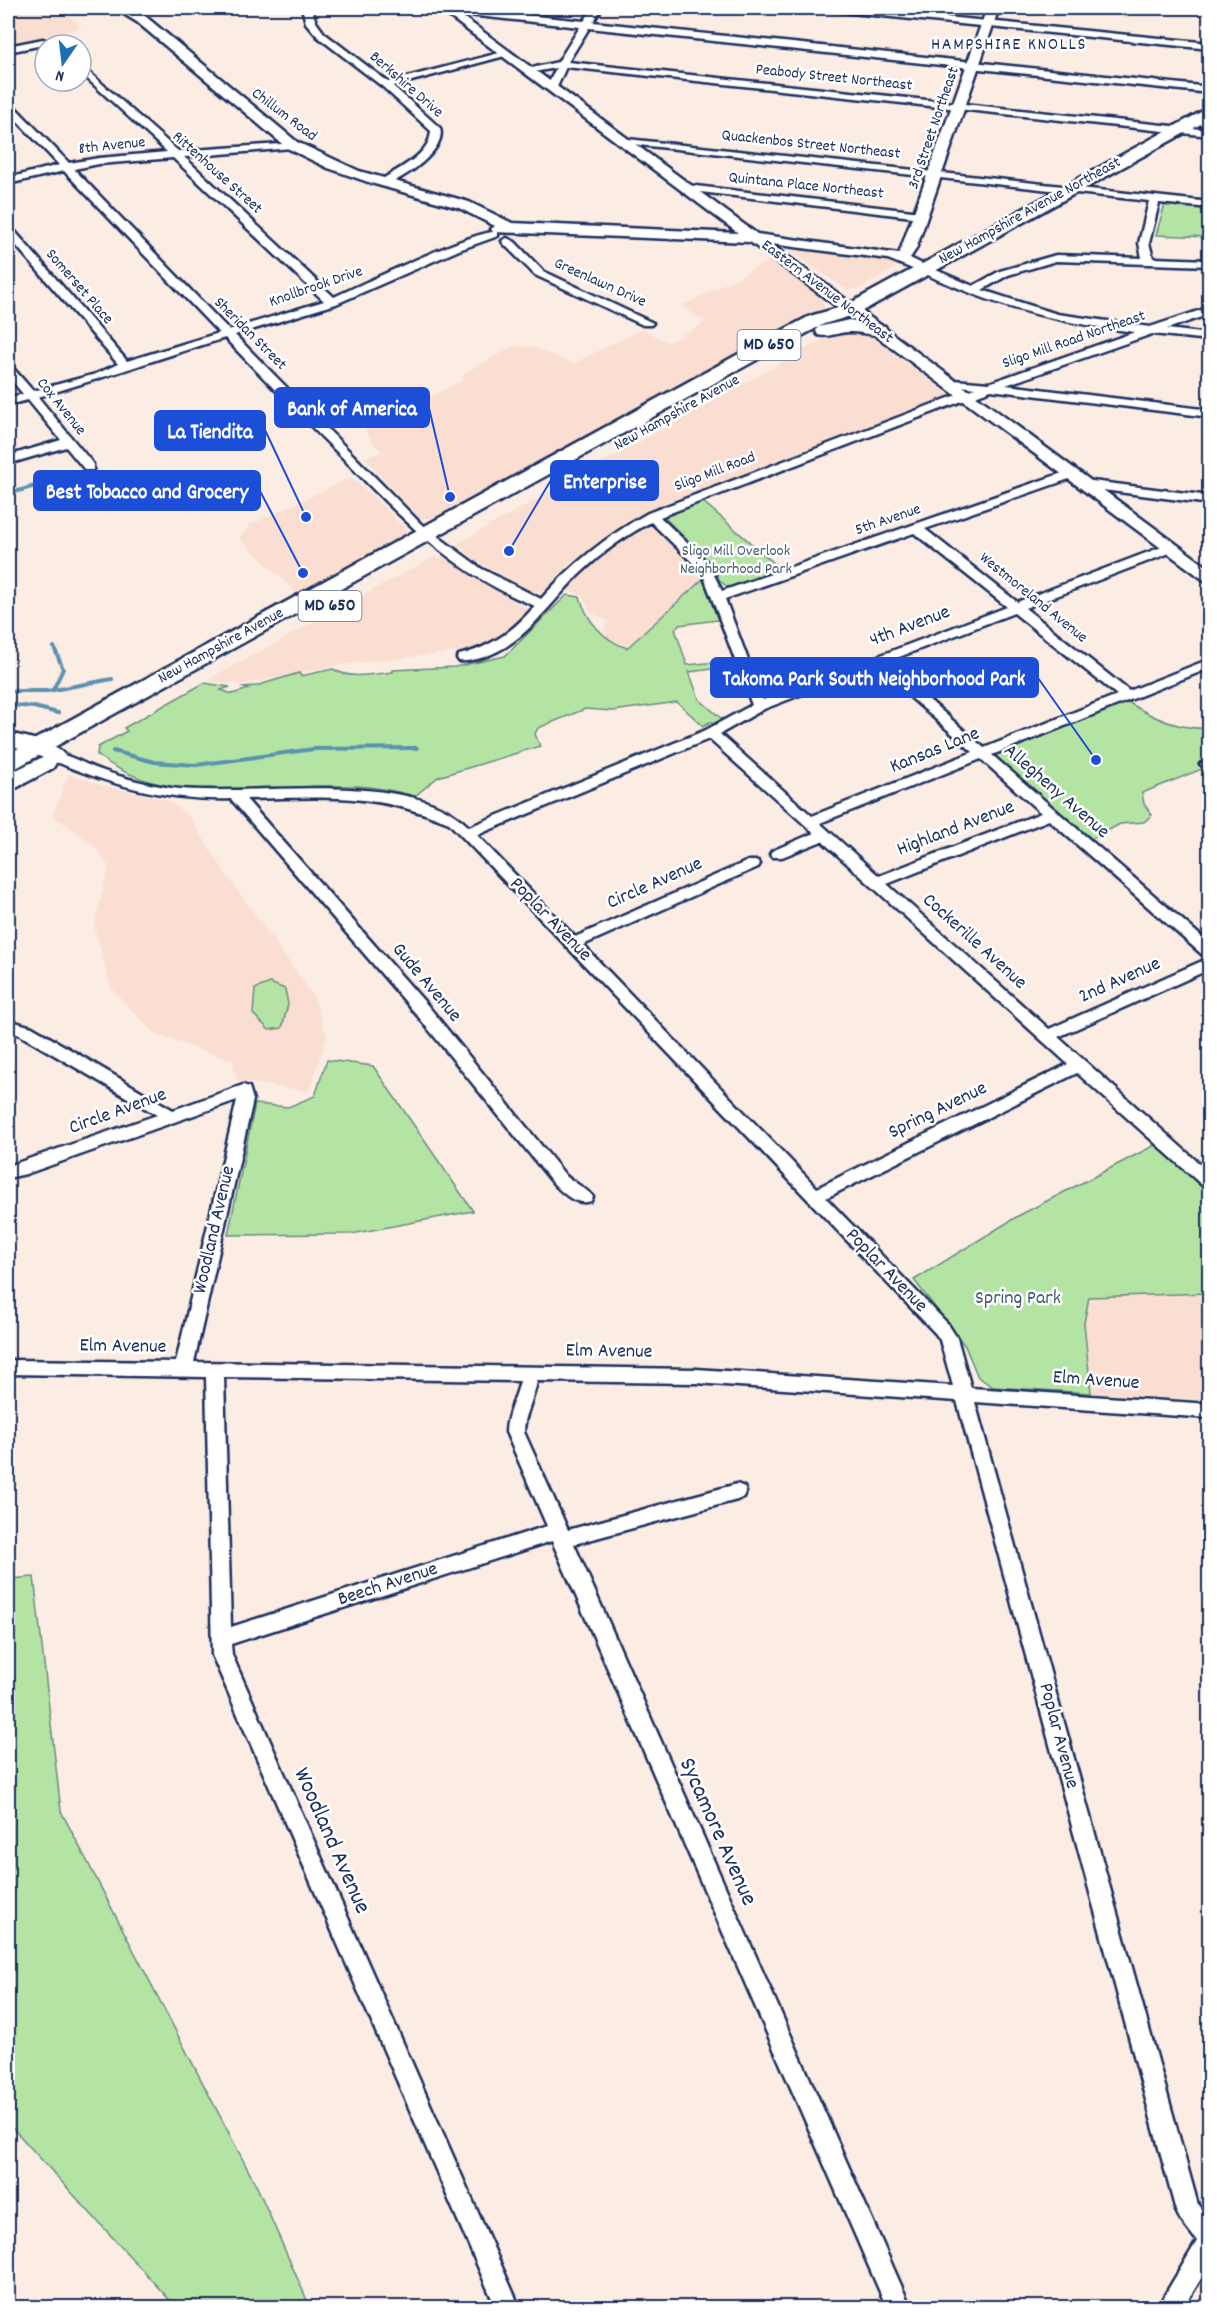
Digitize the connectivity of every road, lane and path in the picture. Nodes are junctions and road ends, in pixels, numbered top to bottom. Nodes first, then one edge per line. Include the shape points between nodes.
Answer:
1 (120, 8) edge
2 (307, 8) edge
3 (597, 8) edge
4 (832, 8) edge
5 (993, 8) edge
6 (448, 11) edge
7 (138, 13) edge
8 (987, 23) junction
9 (586, 25) junction
10 (33, 46) edge
11 (1209, 46) edge
12 (8, 49) edge
13 (507, 54) junction
14 (564, 64) junction
15 (973, 65) junction
16 (528, 70) junction
17 (93, 79) edge
18 (386, 85) junction
19 (552, 87) junction
20 (1209, 90) edge
21 (8, 106) edge
22 (959, 106) junction
23 (1209, 112) edge
24 (1178, 130) junction
25 (1209, 133) edge
26 (622, 140) junction
27 (292, 145) junction
28 (174, 155) junction
29 (66, 167) junction
30 (935, 174) junction
31 (8, 181) edge
32 (385, 182) junction
33 (1083, 187) junction
34 (687, 188) junction
35 (1155, 199) junction
36 (1209, 205) edge
37 (921, 215) junction
38 (8, 230) edge
39 (508, 234) junction
40 (753, 238) junction
41 (948, 256) junction
42 (903, 259) junction
43 (1148, 261) junction
44 (1209, 263) edge
45 (925, 269) junction
46 (974, 290) junction
47 (332, 302) junction
48 (1209, 310) edge
49 (836, 320) junction
50 (647, 323) dead end
51 (878, 330) junction
52 (1151, 330) junction
53 (226, 333) junction
54 (1209, 337) edge
55 (124, 365) junction
56 (8, 369) edge
57 (946, 381) junction
58 (22, 386) junction
59 (989, 387) junction
60 (8, 390) edge
61 (31, 396) junction
62 (966, 396) junction
63 (8, 402) edge
64 (950, 403) joint
65 (1209, 414) edge
66 (68, 442) junction
67 (8, 460) edge
68 (89, 467) dead end
69 (1071, 474) junction
70 (1084, 484) junction
71 (1209, 500) edge
72 (652, 516) junction
73 (916, 528) junction
74 (433, 539) junction
75 (1171, 548) junction
76 (1209, 577) edge
77 (717, 597) junction
78 (544, 605) junction
79 (1017, 608) junction
80 (464, 658) dead end
81 (877, 661) junction
82 (1209, 663) edge
83 (1126, 696) junction
84 (759, 706) junction
85 (711, 733) junction
86 (8, 738) edge
87 (47, 752) junction
88 (982, 753) junction
89 (8, 763) edge
90 (8, 783) edge
91 (235, 795) junction
92 (1051, 814) junction
93 (810, 822) junction
94 (468, 833) junction
95 (823, 834) junction
96 (777, 854) dead end
97 (753, 864) dead end
98 (876, 883) junction
99 (573, 944) junction
100 (1209, 953) edge
101 (1209, 963) edge
102 (8, 1025) edge
103 (1047, 1036) junction
104 (1079, 1065) junction
105 (243, 1091) joint
106 (169, 1115) junction
107 (8, 1172) edge
108 (1209, 1183) edge
109 (815, 1196) junction
110 (585, 1197) dead end
111 (8, 1368) edge
112 (183, 1370) junction
113 (215, 1371) junction
114 (530, 1374) junction
115 (964, 1394) junction
116 (1209, 1411) edge
117 (736, 1492) dead end
118 (559, 1535) junction
119 (220, 1639) junction
120 (1209, 2240) edge
121 (508, 2307) edge
122 (898, 2307) edge
123 (1169, 2307) edge

1 - 7 street, Chillum Road
2 - 18 street, Berkshire Drive via 315,29
3 - 9 street
4 - 8 street
5 - 8 street, 3rd Street Northeast
6 - 9 street
6 - 13 street, Eastern Avenue Northeast
7 - 27 street, Chillum Road
8 - 11 street
8 - 15 street, 3rd Street Northeast
9 - 14 street
9 - 15 street
10 - 12 street
13 - 16 street, Eastern Avenue Northeast
13 - 18 street
14 - 16 street, Peabody Street Northeast
14 - 19 street
14 - 22 street, Peabody Street Northeast
15 - 20 street
15 - 22 street, 3rd Street Northeast
16 - 19 street, Eastern Avenue Northeast
17 - 28 street, Rittenhouse Street
18 - 32 street, Berkshire Drive via 425,118 437,135 430,150
19 - 26 street, Eastern Avenue Northeast
21 - 29 street, Sheridan Street
22 - 24 street, Peabody Street Northeast
22 - 30 street, 3rd Street Northeast
23 - 24 main road, New Hampshire Avenue Northeast
24 - 25 street, Peabody Street Northeast
24 - 33 main road, New Hampshire Avenue Northeast
26 - 30 street, Quackenbos Street Northeast
26 - 34 street, Eastern Avenue Northeast
27 - 28 street, 8th Avenue
27 - 32 street, Chillum Road via 337,168
28 - 29 street, 8th Avenue
28 - 47 street, Rittenhouse Street
29 - 31 street, 8th Avenue
29 - 53 street, Sheridan Street
30 - 33 street, Quackenbos Street Northeast
30 - 37 street, 3rd Street Northeast
32 - 39 street, Chillum Road via 472,208
33 - 35 street, Quackenbos Street Northeast
33 - 41 main road, New Hampshire Avenue Northeast
34 - 37 street, Quintana Place Northeast
34 - 40 street, Eastern Avenue Northeast
35 - 36 street, Quackenbos Street Northeast
35 - 43 street via 1144,243
37 - 42 street, 3rd Street Northeast
38 - 55 street, Somerset Place
39 - 40 street via 582,230
39 - 47 street, Knollbrook Drive via 455,248
39 - 50 street, Greenlawn Drive via 525,262 539,273
40 - 42 street
40 - 49 street, Eastern Avenue Northeast
41 - 42 main road
41 - 45 main road, New Hampshire Avenue Northeast
42 - 45 street
43 - 44 street
43 - 46 street via 1056,258 1005,273
45 - 46 street
45 - 49 main road, New Hampshire Avenue Northeast
46 - 52 street via 1047,315
47 - 53 street, Knollbrook Drive
48 - 52 street, Sligo Mill Road Northeast
49 - 51 street, Eastern Avenue Northeast
49 - 51 main road
49 - 74 main road, New Hampshire Avenue / MD 650 via 817,320 764,348
51 - 57 street, Eastern Avenue Northeast
52 - 54 street
52 - 59 street, Sligo Mill Road Northeast
53 - 55 street, Knollbrook Drive
53 - 74 street, Sheridan Street
55 - 58 street, Knollbrook Drive via 94,368
55 - 61 street, Knollbrook Drive
56 - 58 street, Cox Avenue
57 - 59 street
57 - 62 street, Eastern Avenue Northeast
58 - 60 street, Knollbrook Drive
58 - 61 street, Cox Avenue
59 - 62 street, Sligo Mill Road Northeast
59 - 65 street
61 - 63 street, Knollbrook Drive
61 - 66 street, Cox Avenue
62 - 64 street, Sligo Mill Road Northeast
62 - 69 street, Eastern Avenue Northeast
64 - 72 street, Sligo Mill Road
66 - 67 street
66 - 68 street, Cox Avenue
69 - 70 street, Eastern Avenue Northeast
69 - 73 street, 5th Avenue
70 - 71 street
70 - 75 street, Eastern Avenue Northeast
72 - 77 street via 703,566
72 - 78 street, Sligo Mill Road via 580,566
73 - 77 street, 5th Avenue
73 - 79 street, Westmoreland Avenue
74 - 78 street, Sheridan Street via 493,579
74 - 87 main road, New Hampshire Avenue / MD 650
75 - 76 street, Eastern Avenue Northeast
75 - 79 street, 4th Avenue
77 - 84 street
78 - 80 street, Sligo Mill Road via 508,642
79 - 81 street, 4th Avenue
79 - 83 street, Westmoreland Avenue
81 - 84 street, 4th Avenue
81 - 88 street, Allegheny Avenue
82 - 83 street, Kansas Lane
83 - 88 street, Kansas Lane
84 - 85 street, 4th Avenue
85 - 93 street, Cockerille Avenue
85 - 94 street, 4th Avenue
86 - 87 street
87 - 89 main road, New Hampshire Avenue / MD 650
87 - 90 main road, New Hampshire Avenue / MD 650
87 - 91 street, Poplar Avenue via 105,777 167,792
88 - 92 street, Allegheny Avenue
88 - 93 street, Kansas Lane
91 - 94 street, Poplar Avenue via 328,792 388,796 434,810
91 - 110 street, Gude Avenue via 423,1011 560,1180
92 - 98 street, Highland Avenue
92 - 100 street, Allegheny Avenue
93 - 95 street, Cockerille Avenue
94 - 99 street, Poplar Avenue
95 - 96 street
95 - 98 street, Cockerille Avenue
97 - 99 street, Circle Avenue
98 - 103 street, Cockerille Avenue
99 - 109 street, Poplar Avenue
101 - 103 street, 2nd Avenue
102 - 106 street via 26,1031
103 - 104 street, Cockerille Avenue
104 - 108 street, Cockerille Avenue
104 - 109 street, Spring Avenue
105 - 106 street, Circle Avenue
105 - 112 street, Woodland Avenue via 245,1100
106 - 107 street, Circle Avenue
109 - 115 street, Poplar Avenue via 942,1329
111 - 112 street, Elm Avenue
112 - 113 street, Elm Avenue
113 - 114 street, Elm Avenue
113 - 119 street, Woodland Avenue
114 - 115 street, Elm Avenue via 696,1376
114 - 118 street, Sycamore Avenue via 524,1401 515,1418 515,1432
115 - 116 street, Elm Avenue
115 - 120 street, Poplar Avenue via 1188,2211
117 - 118 street, Beech Avenue
118 - 119 street, Beech Avenue
118 - 122 street, Sycamore Avenue
119 - 121 street, Woodland Avenue via 222,1655
120 - 123 street

